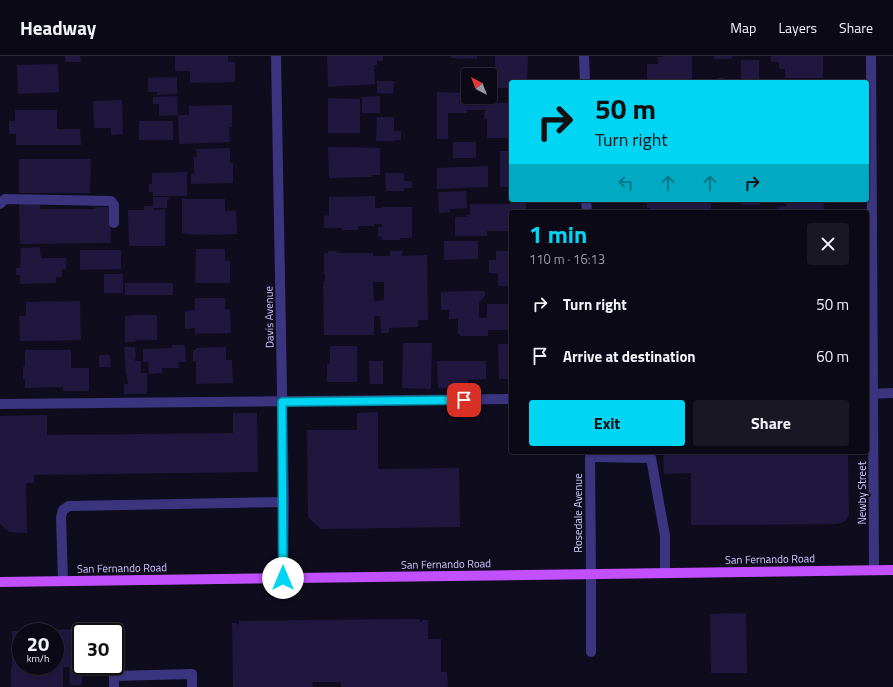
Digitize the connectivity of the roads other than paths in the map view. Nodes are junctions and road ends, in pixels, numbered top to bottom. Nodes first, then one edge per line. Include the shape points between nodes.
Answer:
1 (276, 56) edge
2 (584, 56) edge
3 (871, 56) edge
4 (585, 80) edge
5 (0, 204) edge
6 (114, 223) dead end
7 (893, 393) edge
8 (870, 394) edge
9 (509, 399) edge
10 (282, 402) junction
11 (0, 404) edge
12 (590, 455) edge
13 (284, 502) junction
14 (874, 570) junction
15 (893, 570) edge
16 (665, 573) junction
17 (591, 574) junction
18 (283, 578) junction
19 (63, 581) junction
20 (0, 582) edge
21 (591, 652) dead end
22 (114, 687) edge
23 (192, 687) edge

1 - 10 street, Davis Avenue
2 - 4 street
3 - 8 street, Newby Street
5 - 6 street via 5,199 111,201 114,205
7 - 8 street
8 - 14 street, Newby Street
9 - 10 street
10 - 11 street
10 - 13 street, Davis Avenue
12 - 16 street via 651,458 664,536
12 - 17 street, Rosedale Avenue
13 - 18 street, Davis Avenue
13 - 19 street via 69,506 63,510 61,517
14 - 15 main road, San Fernando Road
14 - 16 main road, San Fernando Road
16 - 17 main road, San Fernando Road
17 - 18 main road, San Fernando Road
17 - 21 street, Rosedale Avenue
18 - 19 main road, San Fernando Road
19 - 20 main road, San Fernando Road
22 - 23 street via 114,676 192,674

